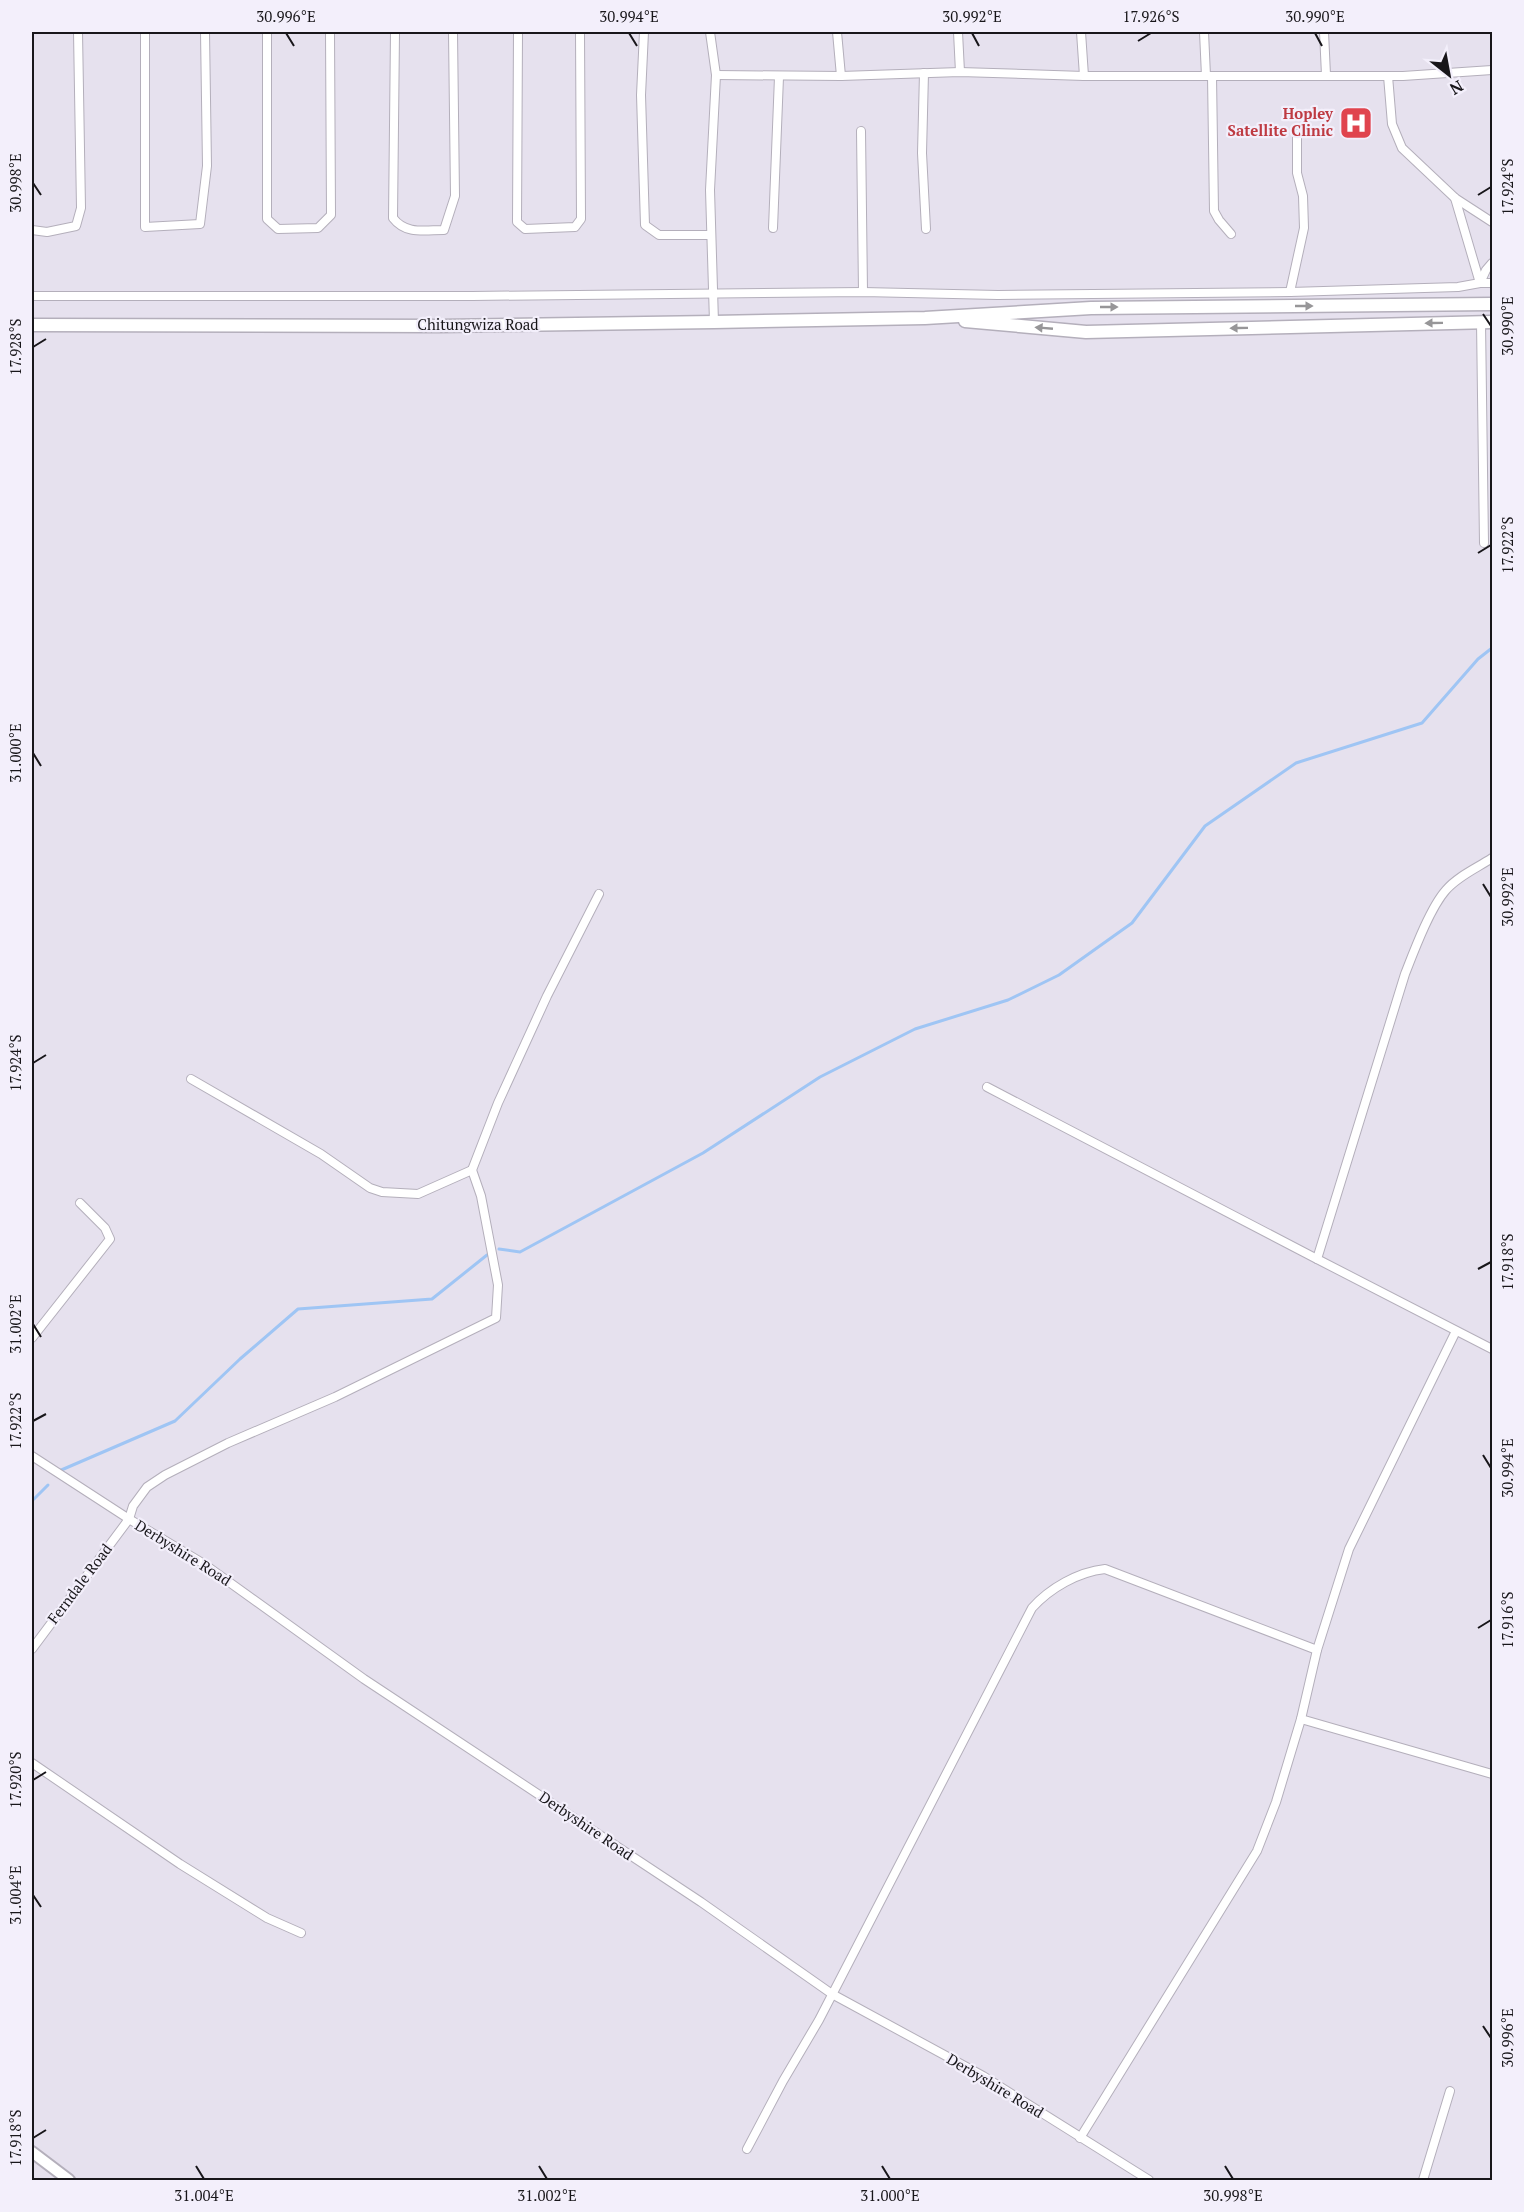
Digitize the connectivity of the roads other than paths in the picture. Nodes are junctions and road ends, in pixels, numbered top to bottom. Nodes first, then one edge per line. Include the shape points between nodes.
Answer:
1 (78, 32) edge
2 (145, 32) edge
3 (205, 32) edge
4 (267, 32) edge
5 (330, 32) edge
6 (395, 32) edge
7 (453, 32) edge
8 (518, 32) edge
9 (580, 32) edge
10 (644, 32) edge
11 (710, 32) edge
12 (837, 32) edge
13 (958, 32) edge
14 (1081, 32) edge
15 (1204, 32) edge
16 (1324, 32) edge
17 (1492, 70) edge
18 (960, 72) junction
19 (924, 73) junction
20 (716, 75) junction
21 (1326, 75) junction
22 (842, 76) junction
23 (1084, 76) junction
24 (1209, 76) junction
25 (1388, 76) junction
26 (779, 77) junction
27 (861, 131) dead end
28 (1297, 134) dead end
29 (1455, 198) junction
30 (1492, 222) edge
31 (773, 228) dead end
32 (926, 229) dead end
33 (32, 230) edge
34 (1231, 234) dead end
35 (710, 235) junction
36 (1492, 263) edge
37 (1492, 283) edge
38 (1480, 284) junction
39 (864, 292) junction
40 (1290, 292) junction
41 (714, 293) junction
42 (32, 296) edge
43 (1492, 304) edge
44 (925, 318) junction
45 (714, 322) junction
46 (1487, 322) edge
47 (32, 325) edge
48 (1482, 396) junction
49 (1492, 396) edge
50 (1484, 543) dead end
51 (1492, 858) edge
52 (599, 894) dead end
53 (191, 1079) dead end
54 (987, 1087) dead end
55 (472, 1170) junction
56 (80, 1203) dead end
57 (1317, 1259) junction
58 (1456, 1331) junction
59 (32, 1338) edge
60 (1492, 1349) edge
61 (32, 1456) edge
62 (129, 1519) junction
63 (32, 1649) edge
64 (1317, 1650) junction
65 (1301, 1719) junction
66 (32, 1763) edge
67 (1492, 1774) edge
68 (301, 1933) dead end
69 (832, 1994) junction
70 (1450, 2091) dead end
71 (1080, 2138) junction
72 (747, 2149) dead end
73 (32, 2152) edge
74 (69, 2181) edge
75 (1149, 2181) edge
76 (1424, 2181) edge

1 - 33 street via 81,208 76,226 47,232
2 - 3 street via 145,227 200,224 207,166
4 - 5 street via 267,219 278,229 318,228 331,214
6 - 7 street via 393,218 400,227 416,231 444,230 455,196
8 - 9 street via 517,222 525,229 575,227 582,219
10 - 35 street via 641,95 645,225 659,235
11 - 20 street
12 - 22 street
13 - 18 street
14 - 23 street
15 - 24 street
16 - 21 street
17 - 25 street
18 - 19 street
18 - 23 street
19 - 22 street
19 - 32 street via 922,153
20 - 26 street
20 - 35 street
21 - 24 street
21 - 25 street
22 - 26 street
23 - 24 street
24 - 34 street via 1214,211
25 - 29 street via 1392,124 1402,148
26 - 31 street
27 - 39 street
28 - 40 street via 1304,228
29 - 30 street
29 - 38 street
35 - 41 street
36 - 38 street
37 - 38 street
38 - 40 street
39 - 40 street
39 - 41 street
41 - 42 street
41 - 45 street
44 -> 43 main road via 1091,308
44 - 45 main road, Chitungwiza Road
46 -> 44 main road via 1086,332
45 - 47 main road, Chitungwiza Road
46 - 48 street
48 - 49 street
48 - 50 street
51 - 57 street via 1446,889 1418,944 1405,974
52 - 55 street via 547,996
53 - 55 street via 382,1192 418,1194
54 - 57 street
55 - 62 street, Ferndale Road via 481,1196 498,1285 496,1318 165,1475 147,1487
56 - 59 street via 105,1228 110,1239
57 - 58 street
58 - 60 street
58 - 64 street via 1349,1549
61 - 62 street, Derbyshire Road
62 - 63 street, Ferndale Road
62 - 69 street, Derbyshire Road via 204,1564 364,1679 701,1902
64 - 65 street
64 - 69 street via 1105,1569 1084,1574 1046,1594 1032,1608
65 - 67 street
65 - 71 street via 1257,1851
66 - 68 street via 200,1876 267,1918
69 - 71 street, Derbyshire Road via 982,2076
69 - 72 street
70 - 76 street
71 - 75 street, Derbyshire Road
73 - 74 main road

